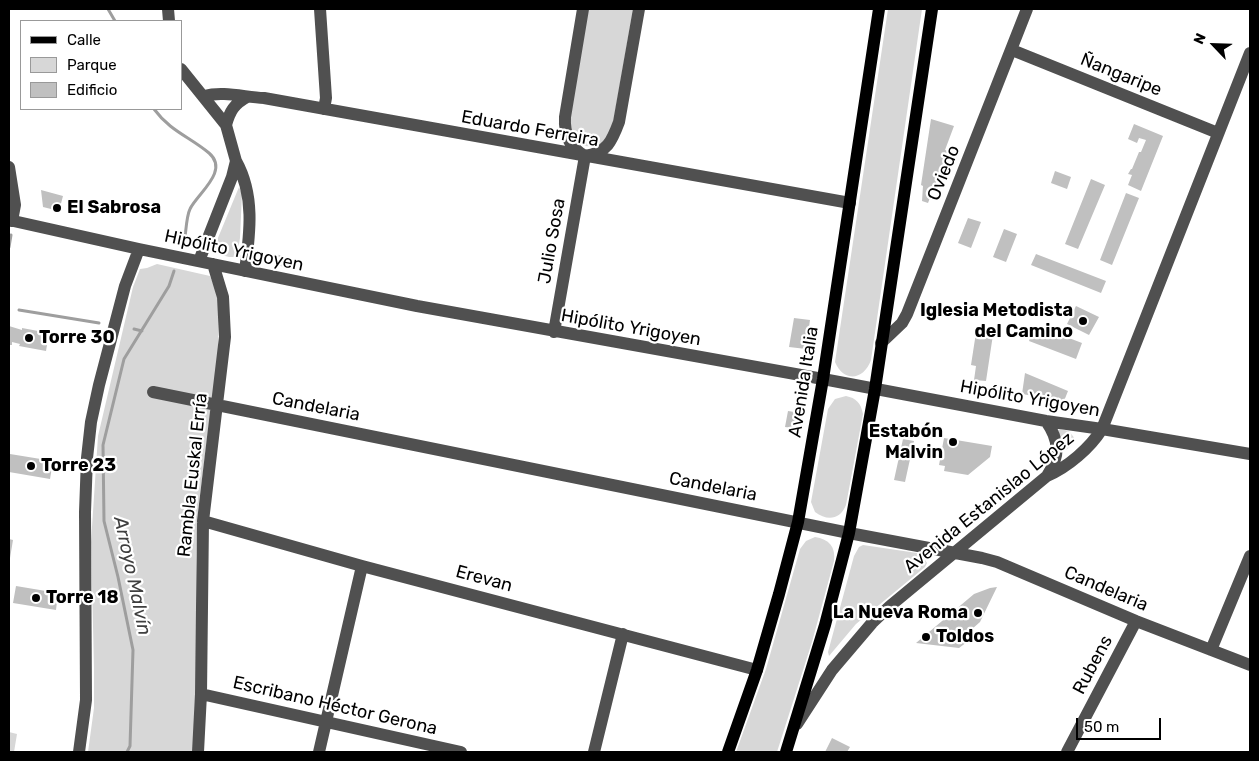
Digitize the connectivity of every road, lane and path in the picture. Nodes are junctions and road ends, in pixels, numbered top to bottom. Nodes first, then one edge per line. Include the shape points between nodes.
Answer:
1 (320, 9) edge
2 (583, 9) edge
3 (639, 9) edge
4 (879, 9) edge
5 (932, 9) edge
6 (1028, 9) edge
7 (1012, 50) junction
8 (1250, 53) edge
9 (182, 70) edge
10 (204, 96) junction
11 (247, 97) junction
12 (324, 109) junction
13 (226, 125) junction
14 (1218, 133) junction
15 (585, 156) junction
16 (236, 161) junction
17 (9, 167) edge
18 (850, 203) junction
19 (10, 220) edge
20 (139, 249) junction
21 (199, 261) junction
22 (213, 264) junction
23 (245, 271) junction
24 (554, 332) junction
25 (882, 343) junction
26 (823, 379) junction
27 (875, 389) junction
28 (153, 392) dead end
29 (218, 405) junction
30 (1046, 421) junction
31 (1102, 429) junction
32 (1250, 454) edge
33 (1047, 476) junction
34 (203, 521) junction
35 (798, 522) junction
36 (849, 533) junction
37 (954, 553) junction
38 (1250, 556) edge
39 (362, 566) junction
40 (1136, 621) junction
41 (623, 634) junction
42 (1211, 650) junction
43 (1250, 665) edge
44 (757, 670) junction
45 (201, 694) junction
46 (325, 721) junction
47 (793, 730) junction
48 (79, 752) edge
49 (198, 752) edge
50 (319, 752) edge
51 (461, 752) edge
52 (594, 752) edge
53 (728, 752) edge
54 (786, 752) edge
55 (1067, 752) edge

1 - 12 street
2 - 15 street via 565,127 573,148
3 - 15 street via 619,122 604,150
4 - 18 main road, Avenida Italia
5 - 25 main road
6 - 7 street, Oviedo
7 - 14 street, Ñangaripe
7 - 25 street, Oviedo via 907,314
8 - 14 street, Avenida Estanislao López
9 - 10 street
10 - 11 street, Eduardo Ferreira
10 - 13 street
11 - 12 street, Eduardo Ferreira
11 - 13 street via 235,104
12 - 15 street, Eduardo Ferreira
13 - 16 street
14 - 31 street, Avenida Estanislao López
15 - 18 street, Eduardo Ferreira
15 - 24 street, Julio Sosa
16 - 21 street
16 - 23 street via 248,188 250,232
17 - 19 street via 15,204
18 - 26 main road, Avenida Italia
19 - 20 street, Hipólito Yrigoyen
20 - 21 street, Hipólito Yrigoyen
20 - 48 street via 125,286 91,422 84,512 86,700
21 - 22 street, Hipólito Yrigoyen
22 - 23 street, Hipólito Yrigoyen
22 - 29 street, Rambla Euskal Erría via 225,310
23 - 24 street, Hipólito Yrigoyen
24 - 26 street, Hipólito Yrigoyen
25 - 27 main road
26 - 27 street, Hipólito Yrigoyen
26 - 35 main road, Avenida Italia
27 - 30 street, Hipólito Yrigoyen
27 - 36 main road
28 - 29 street, Candelaria
29 - 34 street, Rambla Euskal Erría
29 - 35 street, Candelaria
30 - 31 street, Hipólito Yrigoyen
30 - 33 street via 1054,435 1057,451 1057,459
31 - 32 street, Hipólito Yrigoyen
31 - 33 street, Avenida Estanislao López via 1094,441 1059,471
33 - 37 street, Avenida Estanislao López
34 - 39 street, Erevan
34 - 45 street, Rambla Euskal Erría
35 - 36 street, Candelaria
35 - 44 main road, Avenida Italia
36 - 37 street, Candelaria
36 - 47 main road
37 - 40 street, Candelaria via 997,562
37 - 47 street, Avenida Estanislao López via 872,623 832,670
38 - 42 street
39 - 41 street, Erevan
39 - 46 street
40 - 42 street, Candelaria
40 - 55 street, Rubens
41 - 44 street, Erevan
41 - 52 street
42 - 43 street, Candelaria
44 - 53 main road, Avenida Italia
45 - 46 street, Escribano Héctor Gerona
45 - 49 street, Rambla Euskal Erría
46 - 50 street
46 - 51 street, Escribano Héctor Gerona
47 - 54 main road

